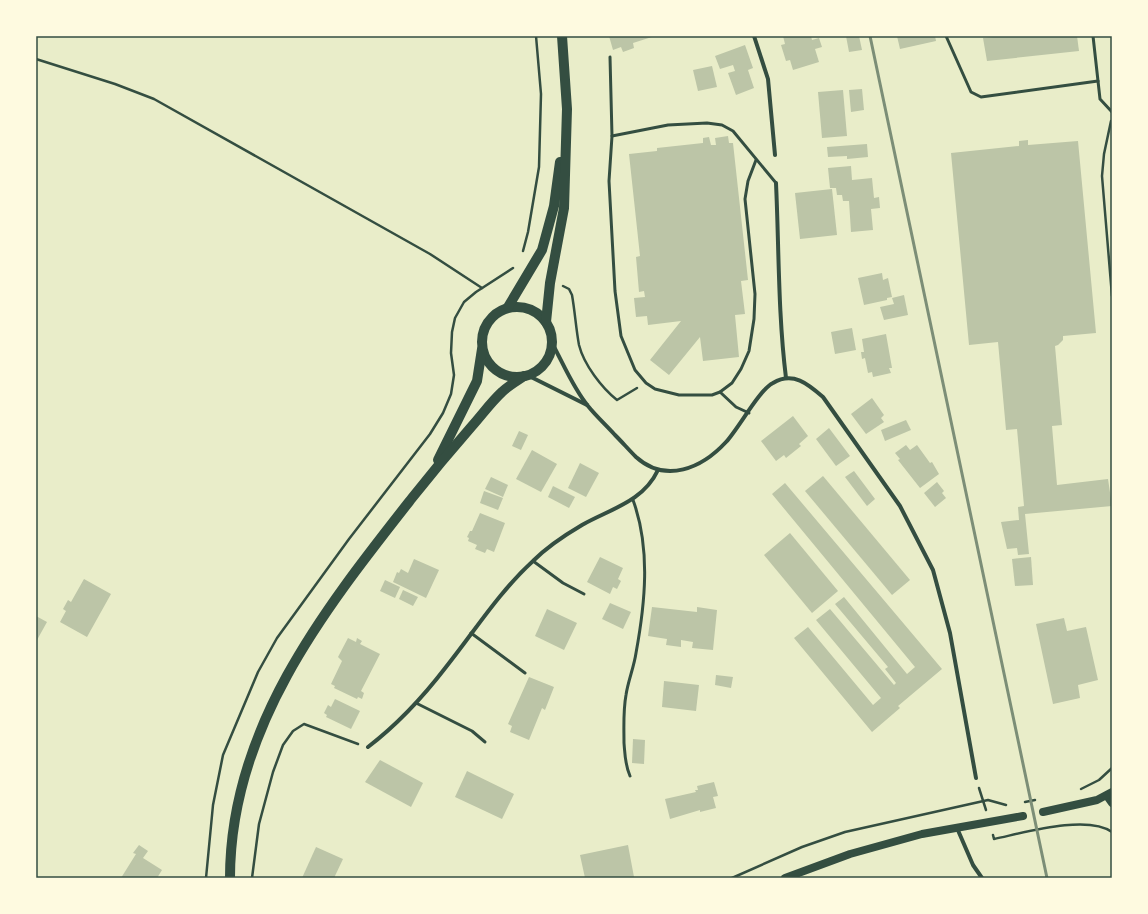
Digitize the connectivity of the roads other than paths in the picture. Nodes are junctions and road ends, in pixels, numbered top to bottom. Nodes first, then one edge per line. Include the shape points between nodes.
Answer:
1 (562, 36) edge
2 (754, 36) edge
3 (946, 36) edge
4 (1093, 36) edge
5 (610, 57) dead end
6 (1098, 81) junction
7 (567, 109) junction
8 (1112, 112) edge
9 (612, 136) junction
10 (774, 154) dead end
11 (756, 160) junction
12 (776, 183) joint
13 (508, 308) junction
14 (546, 322) junction
15 (552, 343) junction
16 (482, 348) junction
17 (526, 376) junction
18 (786, 378) junction
19 (720, 392) junction
20 (588, 405) junction
21 (749, 413) junction
22 (658, 470) junction
23 (432, 472) junction
24 (633, 500) junction
25 (533, 561) junction
26 (584, 594) dead end
27 (471, 633) junction
28 (525, 673) dead end
29 (416, 702) junction
30 (485, 742) dead end
31 (368, 747) road end
32 (630, 776) dead end
33 (976, 778) road end
34 (1110, 797) edge
35 (1043, 812) dead end
36 (1023, 816) dead end
37 (957, 828) junction
38 (230, 878) edge
39 (785, 878) edge
40 (982, 878) edge

1 - 7 main road
2 - 10 street via 768,78
3 - 6 lane via 972,92 981,97
4 - 6 lane
5 - 9 lane
6 - 8 lane via 1100,99
7 - 13 main road via 554,206 542,250
7 - 14 main road via 564,208 550,283
9 - 11 lane via 668,125 722,125 734,132
9 - 19 lane via 609,181 615,291 621,336 635,370 655,389 679,395 712,395
11 - 12 lane
11 - 19 lane via 745,199 755,294 754,319 749,351 741,369 732,383
12 - 18 street via 780,330
13 - 14 main road via 529,308
13 - 16 main road via 498,311 490,318 482,337
14 - 15 main road via 551,332
15 - 17 main road via 545,363 536,372
15 - 20 street
16 - 17 main road via 485,358 500,373 512,377
16 - 23 main road via 477,382
17 - 20 street
17 - 23 main road via 502,391
18 - 21 street via 763,390
18 - 33 street via 798,379 808,384 823,397 900,506 933,570 950,633
19 - 21 lane via 736,407
20 - 22 street via 637,458
21 - 22 street via 726,442 707,460 683,471
22 - 24 street via 653,480
23 - 38 main road via 316,624 282,683 259,734 239,796
24 - 25 street via 582,525
24 - 32 lane via 639,516 643,543 645,588 640,632 623,719 625,759
25 - 26 lane via 563,583
25 - 27 street
27 - 28 lane
27 - 29 street
29 - 30 lane via 472,731
29 - 31 street via 395,726
34 - 35 main road
36 - 37 main road via 988,818
37 - 39 main road via 922,834 850,854
37 - 40 street via 973,865

